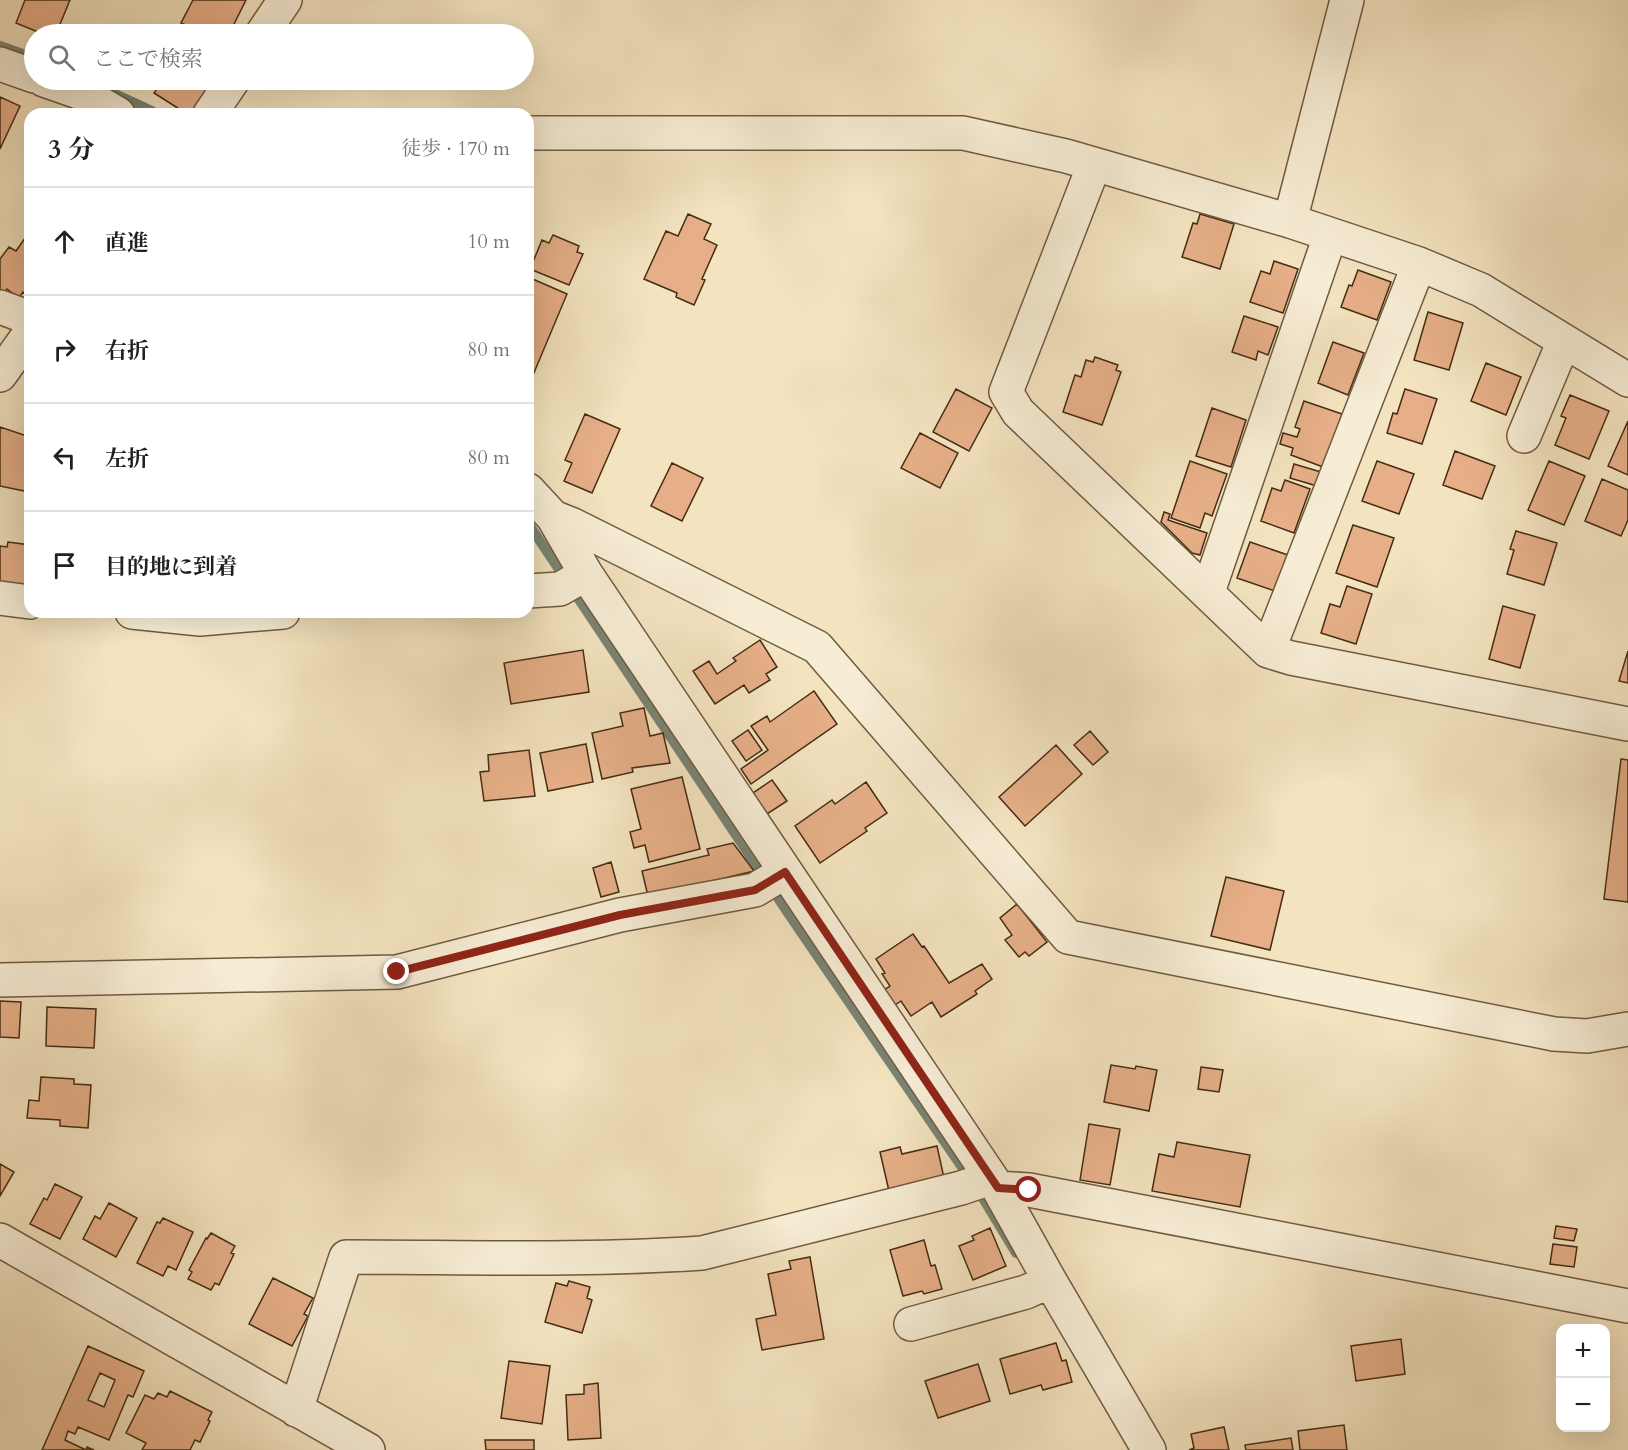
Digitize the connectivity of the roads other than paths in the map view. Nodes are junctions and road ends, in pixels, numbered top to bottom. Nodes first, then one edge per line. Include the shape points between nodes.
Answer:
1 (285, 0) edge
2 (1347, 0) edge
3 (269, 24) edge
4 (0, 64) edge
5 (24, 72) edge
6 (73, 90) edge
7 (226, 90) edge
8 (108, 108) edge
9 (214, 108) edge
10 (534, 133) edge
11 (1094, 165) junction
12 (1290, 221) junction
13 (1330, 236) junction
14 (1419, 264) junction
15 (0, 307) edge
16 (24, 316) edge
17 (24, 341) edge
18 (1564, 341) junction
19 (0, 375) edge
20 (1628, 380) edge
21 (1524, 436) dead end
22 (534, 496) edge
23 (553, 517) junction
24 (573, 581) junction
25 (534, 590) edge
26 (1208, 592) junction
27 (0, 598) edge
28 (24, 601) edge
29 (190, 618) edge
30 (212, 618) edge
31 (1268, 651) junction
32 (1628, 724) edge
33 (785, 872) junction
34 (0, 980) edge
35 (1628, 1029) edge
36 (983, 1185) junction
37 (1, 1242) edge
38 (1038, 1286) junction
39 (1628, 1306) edge
40 (910, 1324) dead end
41 (296, 1410) junction
42 (368, 1450) edge
43 (1149, 1450) edge

1 - 3 street
2 - 12 street
4 - 5 street
6 - 8 street
7 - 9 street
10 - 11 street via 963,133
11 - 12 street
11 - 26 street via 1006,392 1018,412
12 - 13 street
13 - 14 street
13 - 26 street
14 - 18 street via 1481,290
14 - 31 street
15 - 16 street
17 - 19 street
18 - 20 street
18 - 21 street
22 - 23 street
23 - 24 street
23 - 35 street via 817,646 1068,937 1554,1034 1587,1036
24 - 25 street
24 - 33 street
26 - 31 street
27 - 28 street
29 - 30 street
31 - 32 street
33 - 34 street via 755,890 620,915 397,972
33 - 36 street
36 - 38 street
36 - 39 street via 1029,1190
36 - 41 street via 702,1253 346,1257
37 - 41 street
38 - 40 street
38 - 43 street
41 - 42 street

